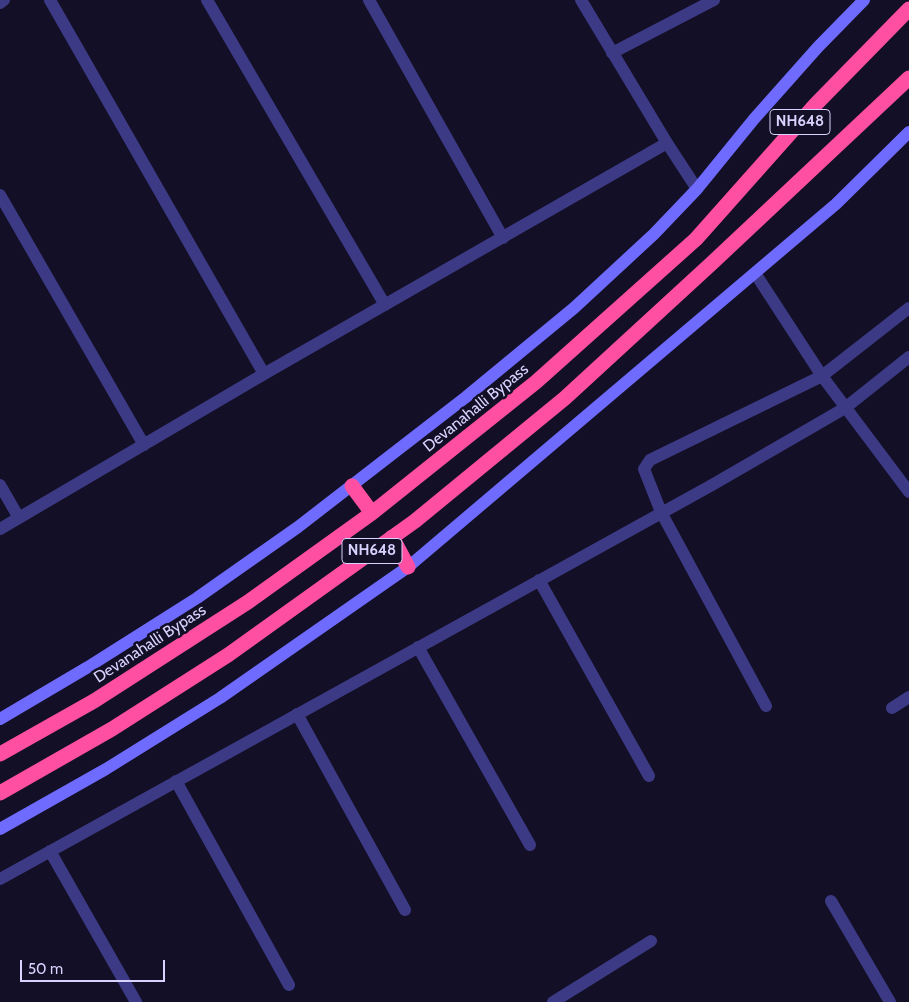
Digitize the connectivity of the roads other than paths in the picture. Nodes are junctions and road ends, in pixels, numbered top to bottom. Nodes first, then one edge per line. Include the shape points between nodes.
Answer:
1 (4, 0) edge
2 (50, 0) edge
3 (207, 0) edge
4 (369, 0) edge
5 (581, 0) edge
6 (714, 0) edge
7 (864, 0) edge
8 (0, 3) edge
9 (909, 9) edge
10 (612, 53) junction
11 (909, 78) edge
12 (909, 132) edge
13 (667, 143) junction
14 (697, 189) junction
15 (0, 195) edge
16 (503, 238) junction
17 (755, 274) junction
18 (385, 305) junction
19 (909, 308) edge
20 (909, 357) edge
21 (264, 374) junction
22 (822, 376) junction
23 (845, 408) junction
24 (144, 445) junction
25 (0, 485) edge
26 (352, 486) junction
27 (909, 492) edge
28 (661, 512) junction
29 (372, 513) junction
30 (19, 518) junction
31 (0, 529) edge
32 (392, 537) junction
33 (408, 567) junction
34 (539, 580) junction
35 (418, 647) junction
36 (909, 697) edge
37 (766, 706) dead end
38 (892, 708) dead end
39 (297, 714) junction
40 (0, 719) edge
41 (0, 754) edge
42 (649, 776) dead end
43 (176, 781) junction
44 (0, 793) edge
45 (0, 829) edge
46 (530, 845) dead end
47 (50, 851) junction
48 (0, 879) edge
49 (831, 901) dead end
50 (404, 910) dead end
51 (651, 941) dead end
52 (289, 985) dead end
53 (136, 1002) edge
54 (553, 1002) edge
55 (890, 1002) edge

1 - 8 street
2 - 21 street
3 - 18 street
4 - 16 street
5 - 10 street
6 - 10 street
7 - 14 street via 754,118
9 - 29 highway, Devanahalli Bypass / NH648 via 816,104 696,239 536,382
10 - 13 street
11 - 32 highway, NH648 via 565,398
12 - 17 street via 836,204
13 - 14 street
13 - 16 street
14 - 26 street via 574,308 466,398
15 - 24 street
16 - 18 street
17 - 22 street
17 - 33 street
18 - 21 street
19 - 22 street
20 - 23 street
21 - 24 street
22 - 23 street
22 - 28 street via 650,460 644,469
23 - 27 street
23 - 28 street
24 - 30 street
25 - 30 street
26 - 29 highway
26 - 40 street via 197,598
28 - 34 street
28 - 37 street
29 - 41 highway, Devanahalli Bypass / NH648 via 240,607 94,701
30 - 31 street
32 - 33 highway
32 - 44 highway, NH648 via 228,655 112,729
33 - 45 street via 220,698 106,769
34 - 35 street
34 - 42 street
35 - 39 street
35 - 46 street
36 - 38 street
39 - 43 street
39 - 50 street
43 - 47 street
43 - 52 street
47 - 48 street
47 - 53 street
49 - 55 street
51 - 54 street

